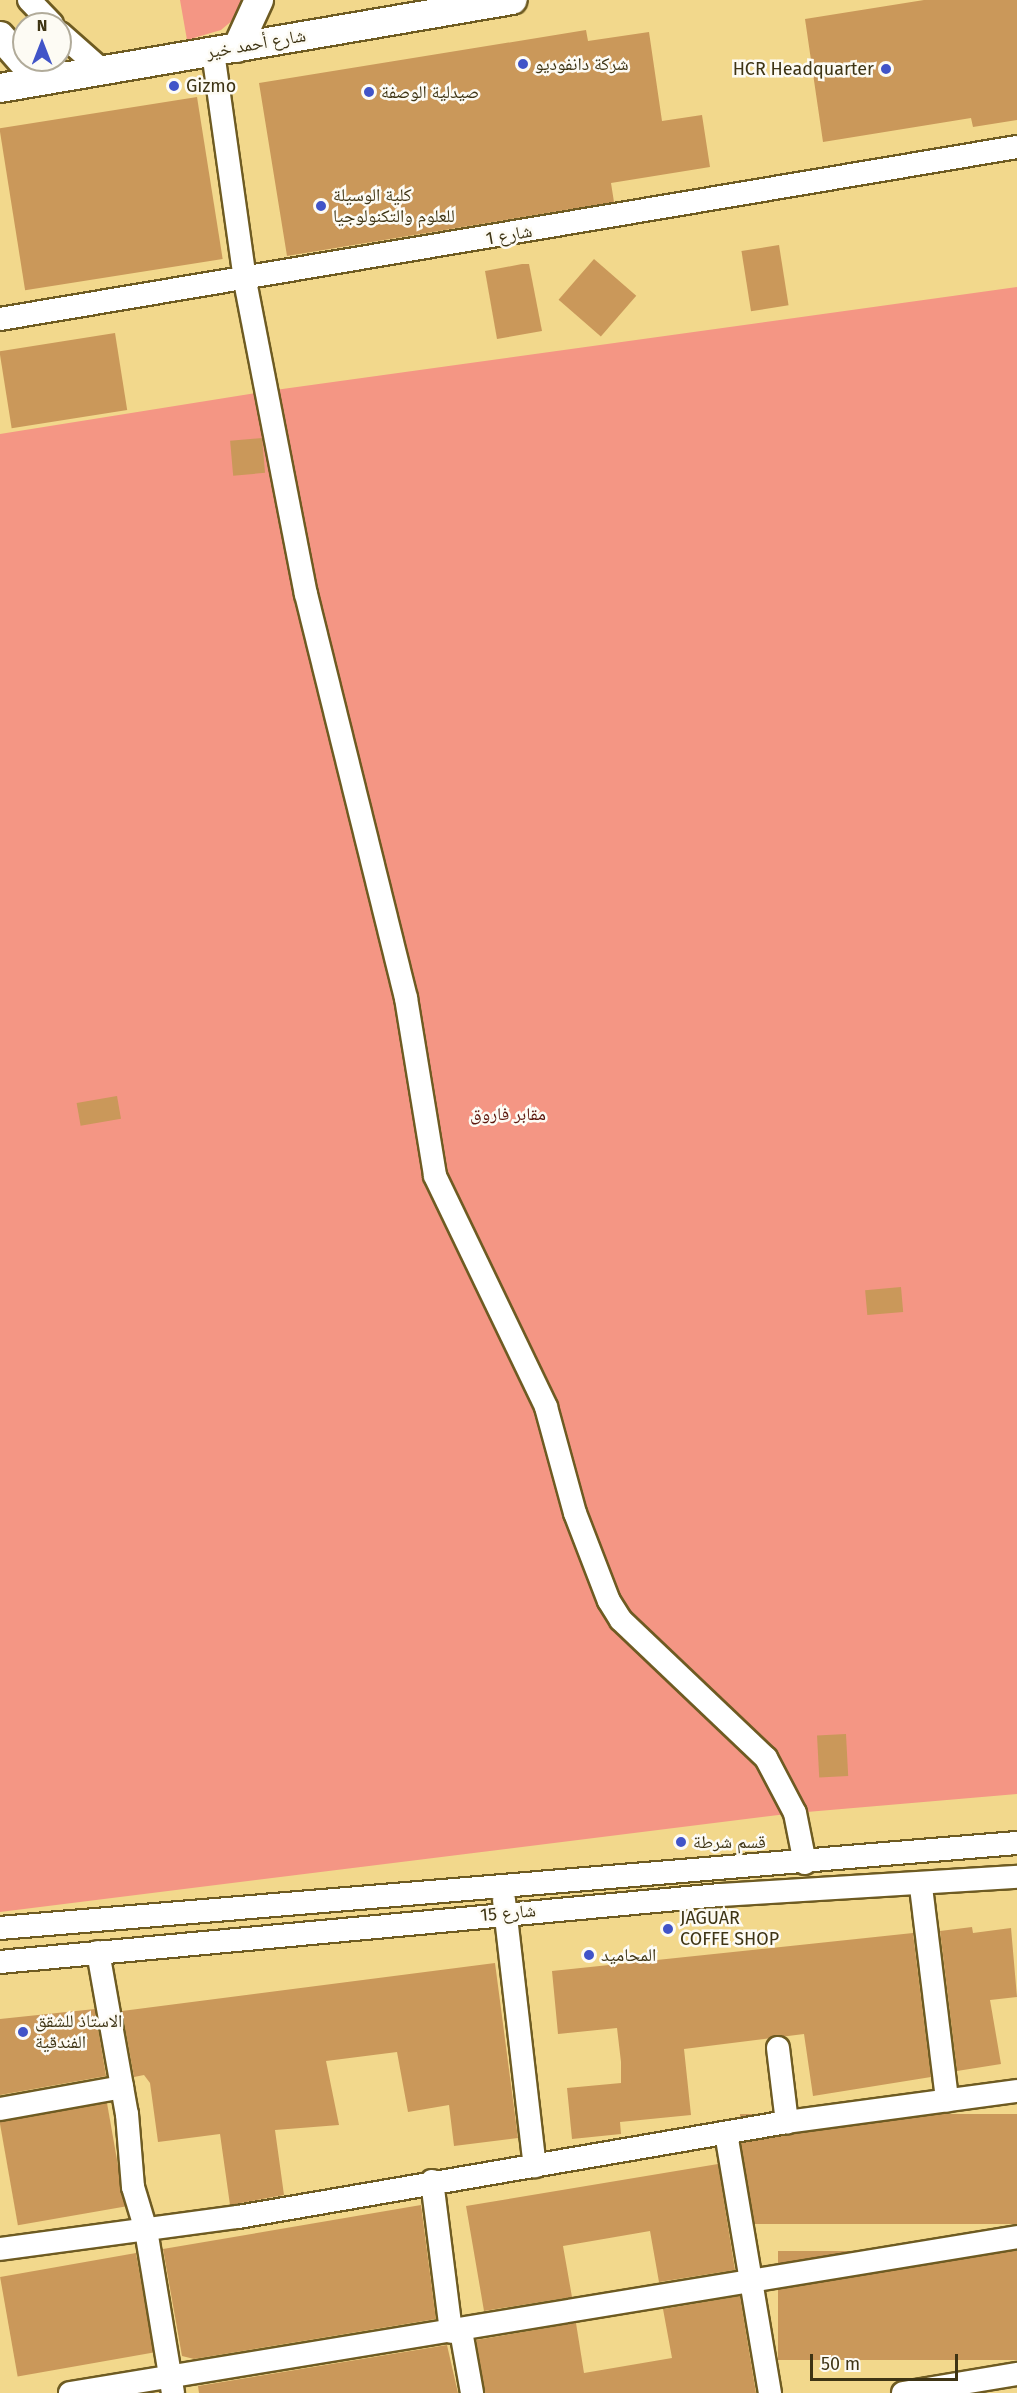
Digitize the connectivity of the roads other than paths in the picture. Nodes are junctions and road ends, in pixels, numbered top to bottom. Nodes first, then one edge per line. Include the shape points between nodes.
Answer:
1 (29, 0) edge
2 (259, 0) edge
3 (513, 0) edge
4 (40, 12) edge
5 (0, 36) edge
6 (72, 48) edge
7 (225, 50) junction
8 (93, 73) junction
9 (0, 88) edge
10 (1017, 147) edge
11 (245, 281) junction
12 (0, 319) edge
13 (1017, 1843) edge
14 (805, 1863) junction
15 (1017, 1877) edge
16 (502, 1884) junction
17 (921, 1887) junction
18 (506, 1913) junction
19 (0, 1928) edge
20 (98, 1952) junction
21 (0, 1962) edge
22 (778, 2048) dead end
23 (122, 2087) junction
24 (1017, 2091) edge
25 (947, 2100) junction
26 (0, 2109) edge
27 (788, 2122) junction
28 (726, 2133) junction
29 (536, 2166) junction
30 (432, 2181) junction
31 (146, 2230) junction
32 (1017, 2237) edge
33 (0, 2249) edge
34 (751, 2282) junction
35 (456, 2331) junction
36 (1017, 2374) edge
37 (171, 2386) edge
38 (70, 2393) edge
39 (472, 2393) edge
40 (770, 2393) edge
41 (903, 2393) edge

1 - 4 street
2 - 7 main road
3 - 7 main road, شارع أحمد خير
5 - 8 main road via 29,69
6 - 8 street
7 - 8 main road, شارع أحمد خير
7 - 11 street
8 - 9 main road, شارع أحمد خير
10 - 11 street, شارع 1
11 - 12 street, شارع 1
11 - 14 street via 306,594 406,998 438,1184 546,1407 575,1513 609,1601 621,1620 766,1758 795,1813
13 - 14 street, شارع 15
14 - 16 street, شارع 15
15 - 17 street, شارع 15
16 - 18 street
16 - 19 street, شارع 15
17 - 18 street, شارع 15 via 731,1894
17 - 25 street
18 - 20 street, شارع 15
18 - 29 street
20 - 21 street, شارع 15
20 - 23 street
22 - 27 street
23 - 26 street
23 - 31 street via 133,2187
24 - 25 street
25 - 27 street
27 - 28 street
28 - 29 street
28 - 34 street
29 - 30 street
30 - 31 street
30 - 35 street
31 - 33 street
31 - 37 street
32 - 34 street
34 - 35 street
34 - 40 street
35 - 37 street
35 - 39 street
36 - 41 street
37 - 38 street

